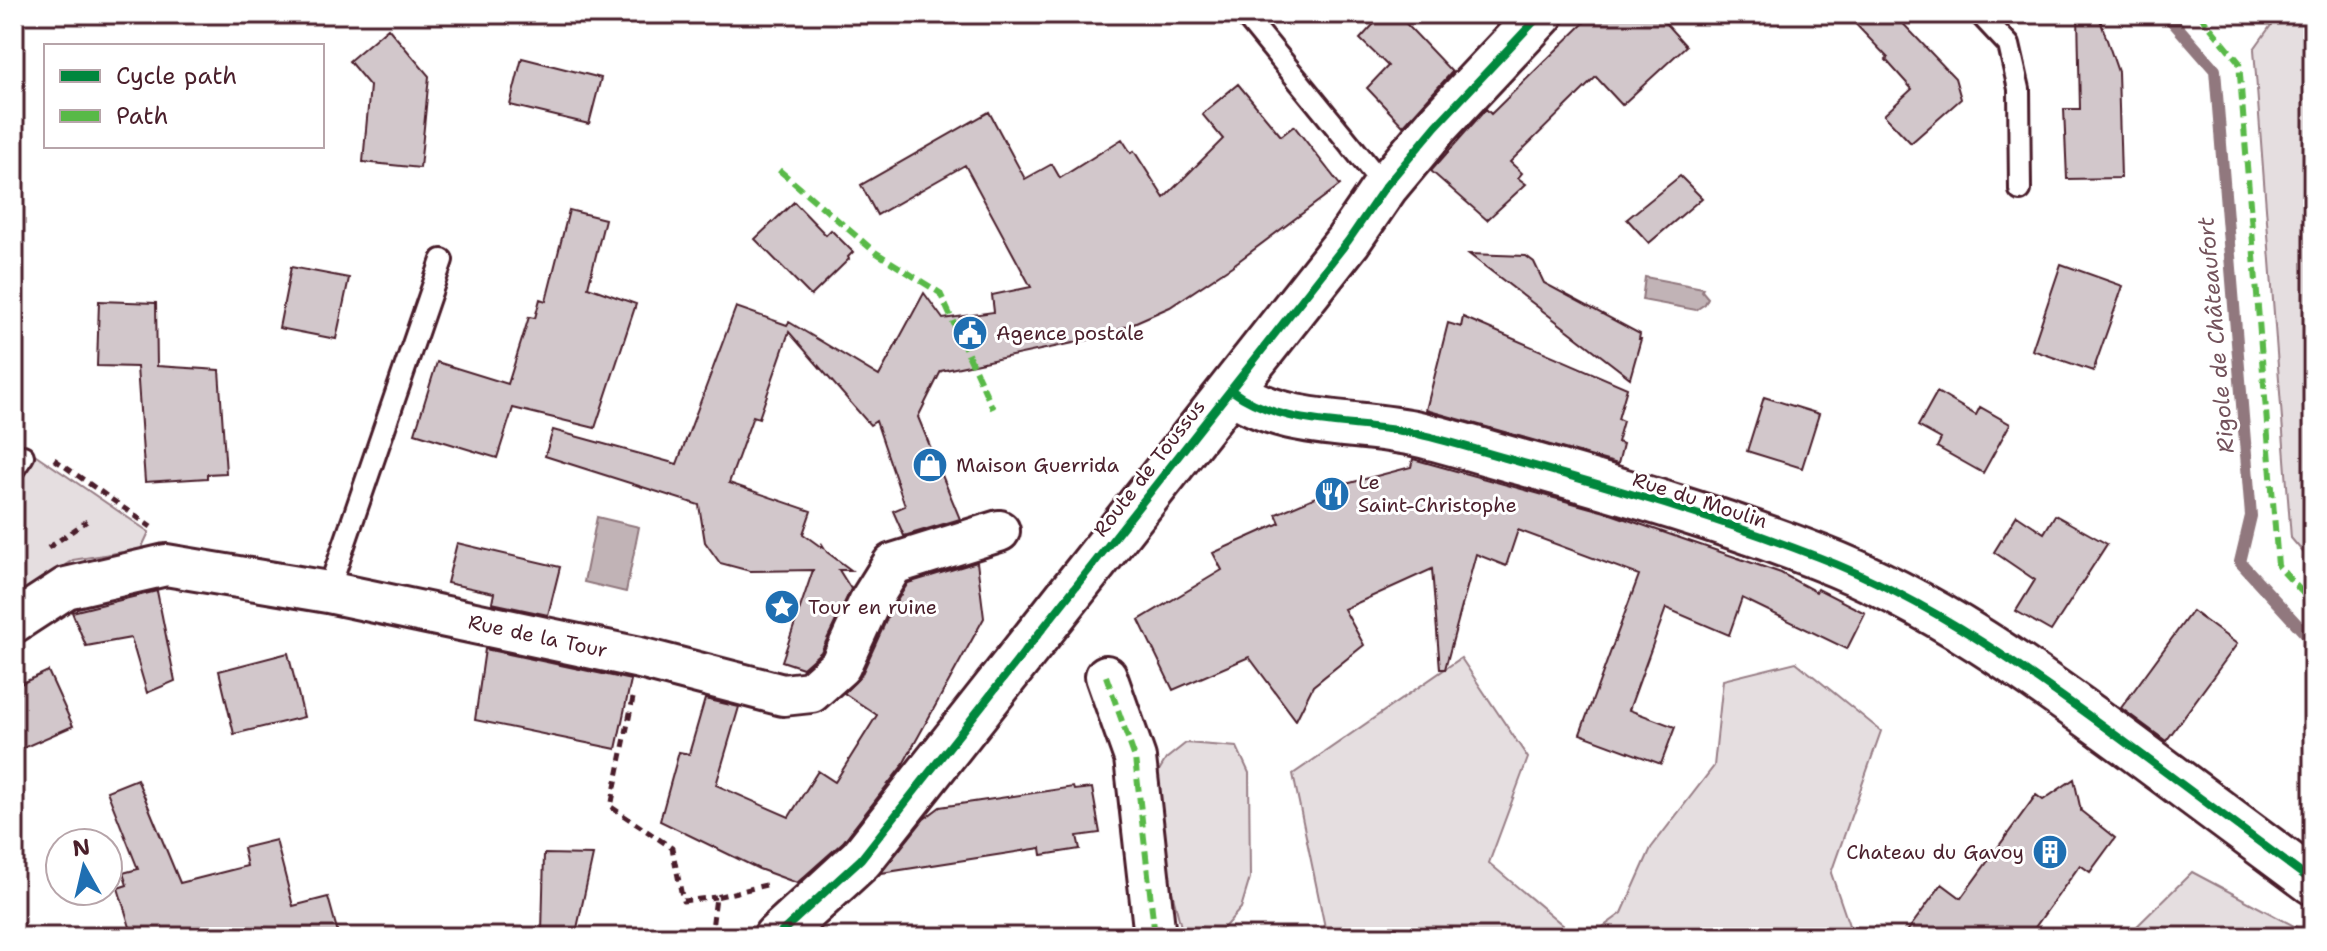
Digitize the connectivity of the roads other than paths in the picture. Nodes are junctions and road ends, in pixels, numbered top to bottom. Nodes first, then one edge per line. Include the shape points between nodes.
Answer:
1 (1244, 14) edge
2 (1541, 14) edge
3 (1980, 14) edge
4 (1385, 187) junction
5 (2020, 190) dead end
6 (442, 260) dead end
7 (1231, 390) junction
8 (999, 531) dead end
9 (328, 592) junction
10 (14, 622) edge
11 (1106, 676) dead end
12 (2313, 882) edge
13 (776, 937) edge
14 (1155, 937) edge

1 - 4 lane
2 - 4 street, Route de Toussus
3 - 5 lane via 2009,45 2019,89
4 - 7 street, Route de Toussus
6 - 9 lane
7 - 12 street, Rue du Moulin via 1248,402 1290,416 1419,434 1588,481 1819,557 1903,594 2084,712
7 - 13 street, Route de Toussus via 861,859
8 - 9 street, Rue de la Tour via 893,564 840,666 811,692 783,695 640,658
9 - 10 street, Rue de la Tour via 166,565 66,588
11 - 14 street via 1135,758

